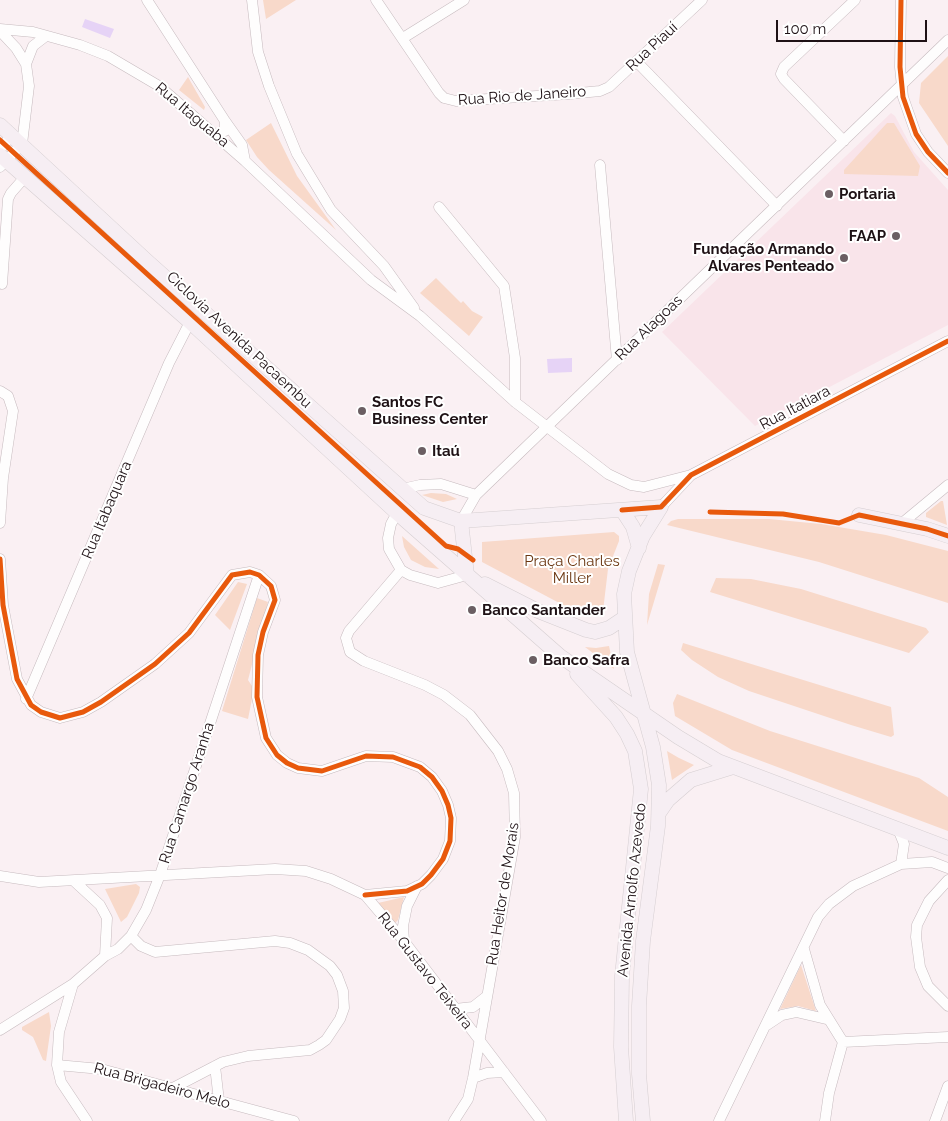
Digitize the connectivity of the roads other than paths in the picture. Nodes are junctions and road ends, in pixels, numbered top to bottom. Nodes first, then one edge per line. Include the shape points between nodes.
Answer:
1 (146, 0) edge
2 (252, 0) edge
3 (376, 0) edge
4 (464, 0) edge
5 (702, 0) edge
6 (855, 0) edge
7 (901, 0) edge
8 (0, 30) edge
9 (46, 36) junction
10 (403, 38) junction
11 (948, 40) edge
12 (637, 62) junction
13 (26, 64) junction
14 (901, 84) junction
15 (600, 90) joint
16 (225, 120) junction
17 (0, 125) edge
18 (216, 135) junction
19 (17, 140) junction
20 (844, 141) junction
21 (0, 149) edge
22 (2, 161) edge
23 (246, 161) junction
24 (600, 165) dead end
25 (948, 173) edge
26 (25, 177) junction
27 (776, 206) junction
28 (439, 207) dead end
29 (2, 284) dead end
30 (420, 316) junction
31 (190, 322) junction
32 (948, 341) edge
33 (617, 360) junction
34 (0, 391) edge
35 (516, 402) junction
36 (546, 427) junction
37 (691, 475) junction
38 (948, 485) edge
39 (402, 489) junction
40 (476, 495) junction
41 (943, 495) edge
42 (661, 507) junction
43 (622, 510) junction
44 (397, 513) junction
45 (858, 515) dead end
46 (461, 521) junction
47 (0, 524) edge
48 (901, 524) junction
49 (948, 536) edge
50 (639, 548) junction
51 (0, 559) edge
52 (402, 570) junction
53 (259, 575) junction
54 (467, 575) junction
55 (624, 618) junction
56 (560, 656) junction
57 (26, 699) junction
58 (643, 713) junction
59 (733, 767) junction
60 (659, 814) junction
61 (898, 829) junction
62 (948, 848) edge
63 (901, 864) junction
64 (948, 868) edge
65 (160, 875) junction
66 (0, 876) edge
67 (948, 880) edge
68 (74, 881) junction
69 (417, 886) junction
70 (365, 895) junction
71 (131, 936) junction
72 (404, 941) junction
73 (804, 949) junction
74 (105, 956) junction
75 (73, 984) junction
76 (487, 996) junction
77 (948, 1006) edge
78 (455, 1008) junction
79 (826, 1019) junction
80 (764, 1027) junction
81 (0, 1030) edge
82 (948, 1037) edge
83 (480, 1041) junction
84 (843, 1042) junction
85 (58, 1066) junction
86 (215, 1066) junction
87 (504, 1072) junction
88 (473, 1078) junction
89 (948, 1086) edge
90 (173, 1088) junction
91 (219, 1101) junction
92 (87, 1121) edge
93 (294, 1121) edge
94 (454, 1121) edge
95 (541, 1121) edge
96 (626, 1121) edge
97 (643, 1121) edge
98 (719, 1121) edge
99 (825, 1121) edge
100 (935, 1121) edge

1 - 16 street
2 - 30 street via 258,52 279,112 304,168 331,210 384,266
3 - 10 street, Rua Rio de Janeiro
4 - 10 street
5 - 12 street, Rua Piauí
6 - 20 street via 784,67 782,74
7 - 14 street
8 - 9 street, Rua Itaguaba
8 - 13 street
9 - 13 street via 33,46
9 - 18 street, Rua Itaguaba via 80,45 138,72 180,102
10 - 15 street, Rua Rio de Janeiro via 439,93 450,101
11 - 14 street, Rua Alagoas
12 - 15 street, Rua Piauí via 609,87
12 - 27 street
13 - 19 street via 29,86
14 - 20 street, Rua Alagoas
14 - 25 street via 916,134
16 - 18 street via 225,131
16 - 23 street via 242,145
17 - 19 main road
18 - 23 street, Rua Itaguaba
19 - 21 street
19 - 22 street
19 - 39 main road
20 - 27 street, Rua Alagoas
22 - 26 main road
23 - 30 street, Rua Itaguaba via 371,280
24 - 33 street
26 - 29 street via 8,199
26 - 31 main road
27 - 33 street, Rua Alagoas
28 - 35 street via 504,286 515,358
30 - 35 street
31 - 44 main road
31 - 57 street, Rua Itabaquara via 169,363
32 - 37 street, Rua Itatiara
33 - 36 street, Rua Alagoas
34 - 47 street via 8,396 13,411
35 - 36 street
36 - 37 street via 608,474 631,485 658,485
36 - 40 street, Rua Alagoas
37 - 42 street, Rua Itatiara
38 - 41 street
39 - 40 street via 420,484 440,484
39 - 46 main road via 424,508
40 - 46 street, Rua Alagoas
41 - 48 street
42 - 43 main road
42 - 50 main road
43 - 46 main road
43 - 50 main road via 633,527
44 - 52 street via 389,531 389,544 394,560
44 - 54 main road
45 - 48 main road
46 - 54 main road
48 - 49 main road
50 - 55 main road via 626,586
51 - 57 street via 3,605 14,667
52 - 54 street via 415,578 438,583
52 - 76 street, Rua Heitor de Morais via 349,631 346,644 354,656 425,685 470,715 507,769 514,793 515,837
53 - 57 street via 250,572 232,576 189,633 170,651 138,678 83,712 52,716 41,712
53 - 65 street, Rua Camargo Aranha
53 - 69 street via 271,586 275,600 263,632 256,672 257,698 266,738 277,755 298,768 322,771 366,756 389,756 420,767 432,777 448,805 450,836 443,859 432,875
54 - 55 main road via 576,628 595,632
54 - 56 main road
55 - 58 main road via 627,652
56 - 58 main road
56 - 96 main road, Avenida Arnolfo Azevedo via 616,716 635,751 639,774 640,818 622,976 621,1047
58 - 59 main road via 678,737
58 - 60 main road, Avenida Arnolfo Azevedo via 659,785
59 - 60 main road via 692,780 668,800
59 - 61 main road
60 - 97 main road, Avenida Arnolfo Azevedo via 643,941 639,1006
61 - 62 main road
61 - 63 street via 904,844
63 - 64 street via 932,862
63 - 73 street via 836,897 818,917
65 - 68 street, Rua Gustavo Teixeira
65 - 70 street, Rua Gustavo Teixeira via 294,869 319,874
65 - 71 street, Rua Camargo Aranha
66 - 68 street, Rua Gustavo Teixeira via 39,882
67 - 77 street via 928,901 916,937 920,967 928,986
68 - 74 street via 100,904 106,918
69 - 70 street via 408,891
69 - 72 street via 407,906
70 - 72 street, Rua Gustavo Teixeira
71 - 74 street, Rua Camargo Aranha
71 - 86 street via 141,946 155,952 275,941 290,943 308,950 337,974 344,1008 326,1040 310,1050 248,1056
72 - 78 street, Rua Gustavo Teixeira
73 - 79 street
73 - 80 street
74 - 75 street, Rua Camargo Aranha
75 - 81 street, Rua Camargo Aranha
75 - 85 street via 60,1032
76 - 78 street via 473,1007
76 - 83 street, Rua Heitor de Morais
78 - 83 street, Rua Gustavo Teixeira
79 - 80 street via 796,1012 782,1015
79 - 84 street
80 - 98 street
82 - 84 street
83 - 87 street, Rua Gustavo Teixeira
83 - 88 street, Rua Heitor de Morais
84 - 99 street
85 - 90 street, Rua Brigadeiro Melo via 101,1068
85 - 92 street via 61,1082
86 - 90 street
86 - 91 street
87 - 88 street
87 - 95 street, Rua Gustavo Teixeira
88 - 94 street, Rua Heitor de Morais via 468,1099
89 - 100 street
90 - 91 street, Rua Brigadeiro Melo
91 - 93 street, Rua Brigadeiro Melo

